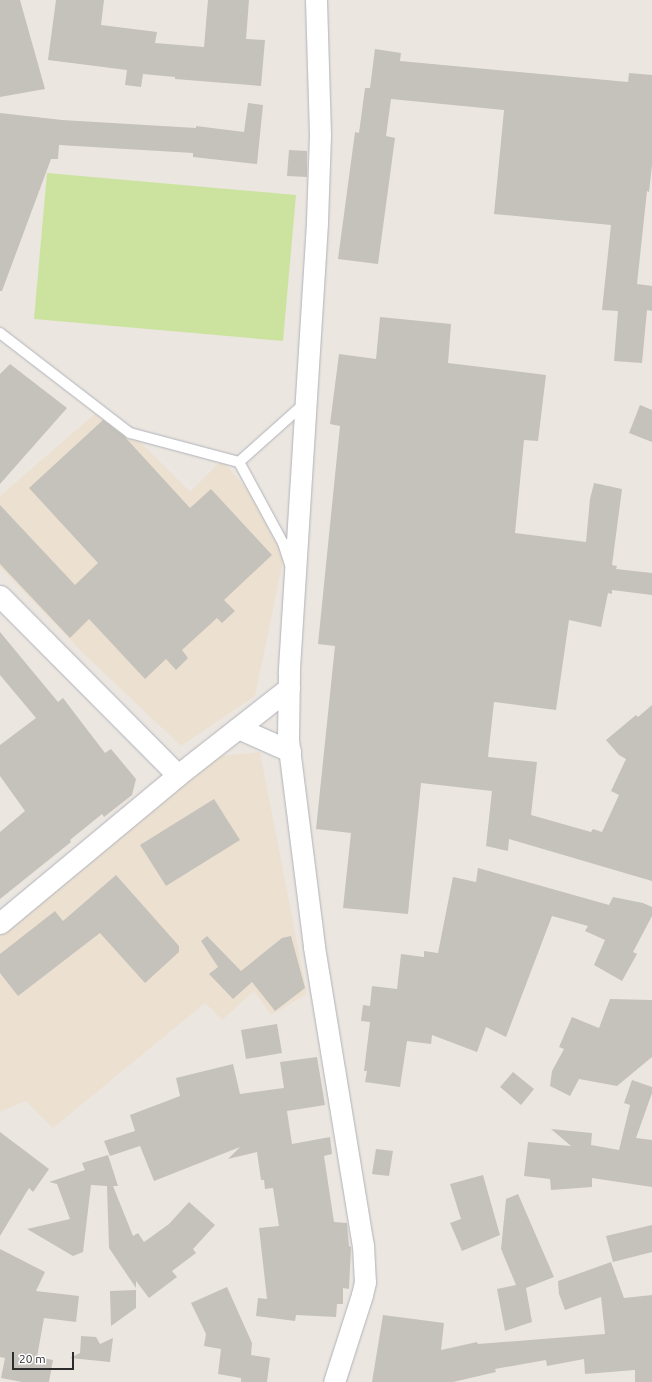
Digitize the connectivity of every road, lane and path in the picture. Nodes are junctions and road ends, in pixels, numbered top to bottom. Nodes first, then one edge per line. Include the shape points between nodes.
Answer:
1 (316, 0) edge
2 (0, 333) edge
3 (306, 402) junction
4 (239, 462) junction
5 (295, 581) junction
6 (0, 596) edge
7 (289, 688) junction
8 (238, 728) junction
9 (290, 751) junction
10 (178, 775) junction
11 (0, 923) edge
12 (334, 1382) edge

1 - 3 street via 320,134
2 - 4 lane via 130,433
3 - 4 lane
3 - 5 street
4 - 5 lane via 283,543
5 - 7 street
6 - 10 street
7 - 8 street
7 - 9 street
8 - 9 street
8 - 10 street
9 - 12 street via 314,947 364,1245 365,1282
10 - 11 street

